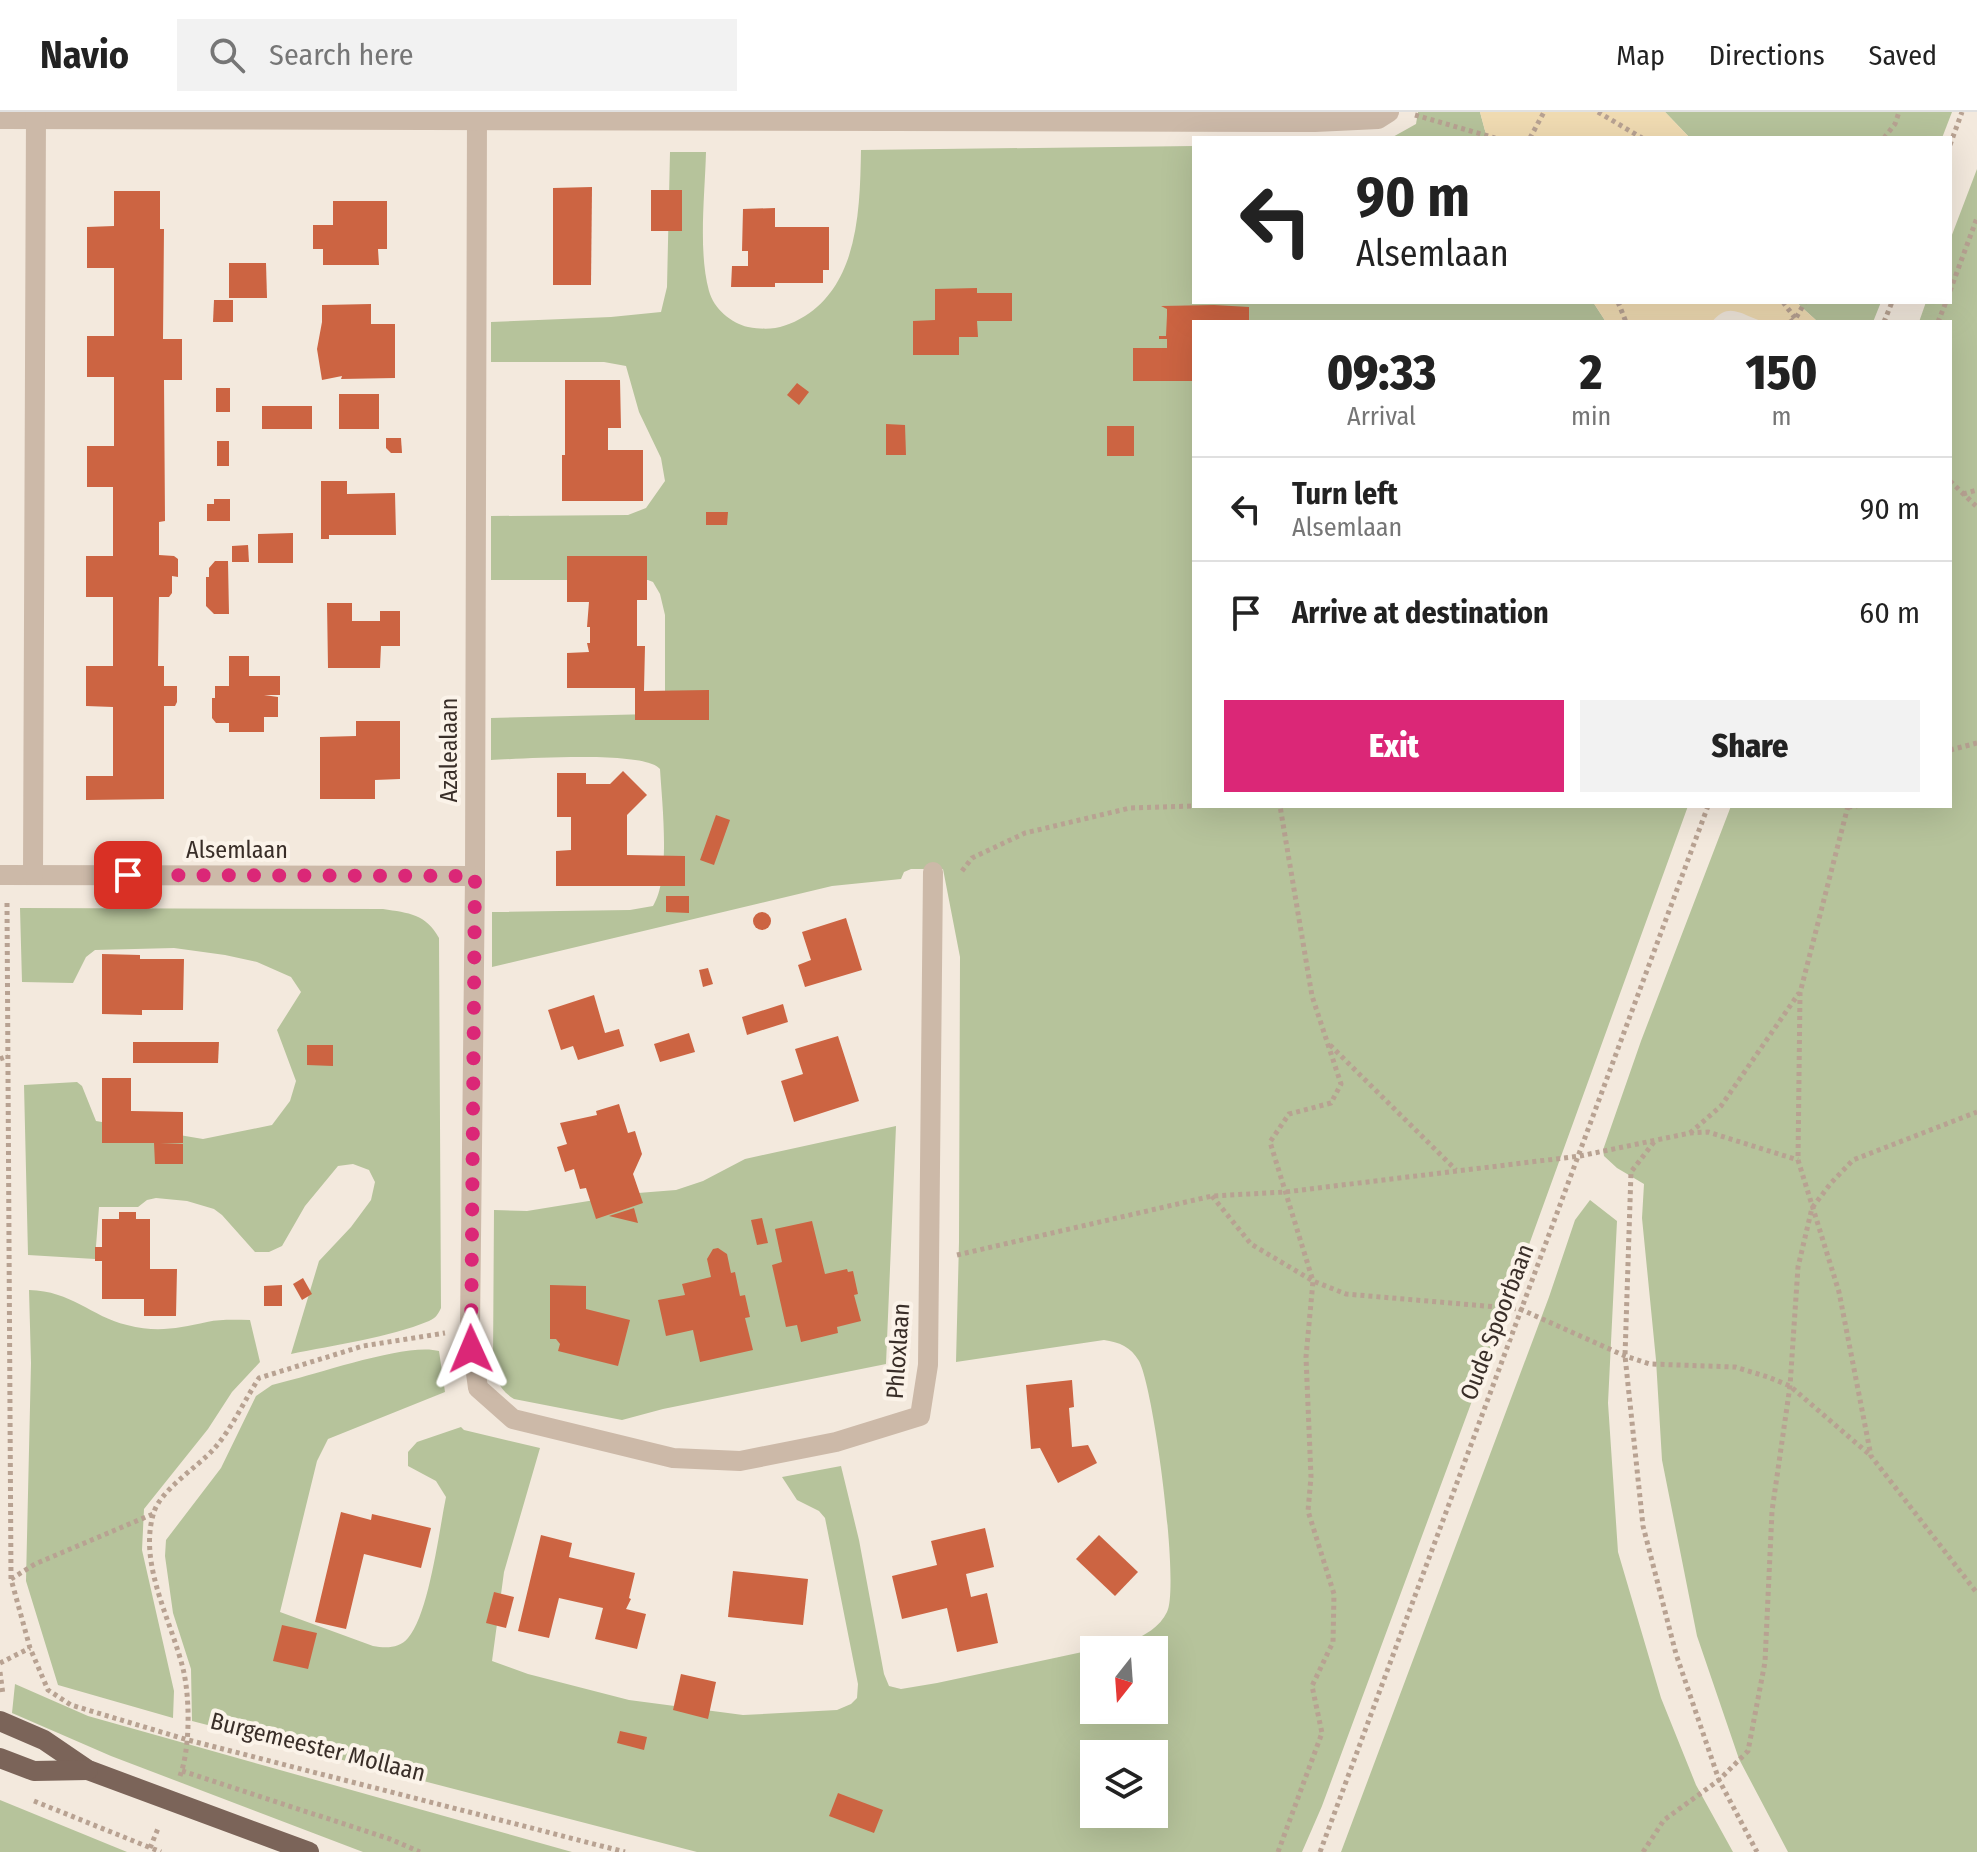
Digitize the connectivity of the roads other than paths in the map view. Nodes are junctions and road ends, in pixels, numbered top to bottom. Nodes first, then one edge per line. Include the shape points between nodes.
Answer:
1 (1383, 115) edge
2 (36, 116) edge
3 (477, 117) edge
4 (0, 119) edge
5 (933, 872) road end
6 (3, 875) edge
7 (33, 875) junction
8 (475, 876) junction
9 (478, 1388) joint
10 (0, 1721) edge
11 (0, 1758) edge
12 (88, 1770) junction
13 (309, 1852) edge

1 - 3 street via 1315,122
2 - 3 street
2 - 4 street
2 - 7 street
3 - 8 street, Azalealaan
5 - 9 street, Phloxlaan via 928,1365 920,1416 836,1442 740,1461 673,1458 513,1419
6 - 7 street, Alsemlaan
7 - 8 street, Alsemlaan
8 - 9 street, Azalealaan via 470,1329
10 - 12 main road via 44,1740
11 - 12 main road via 34,1771
12 - 13 main road

